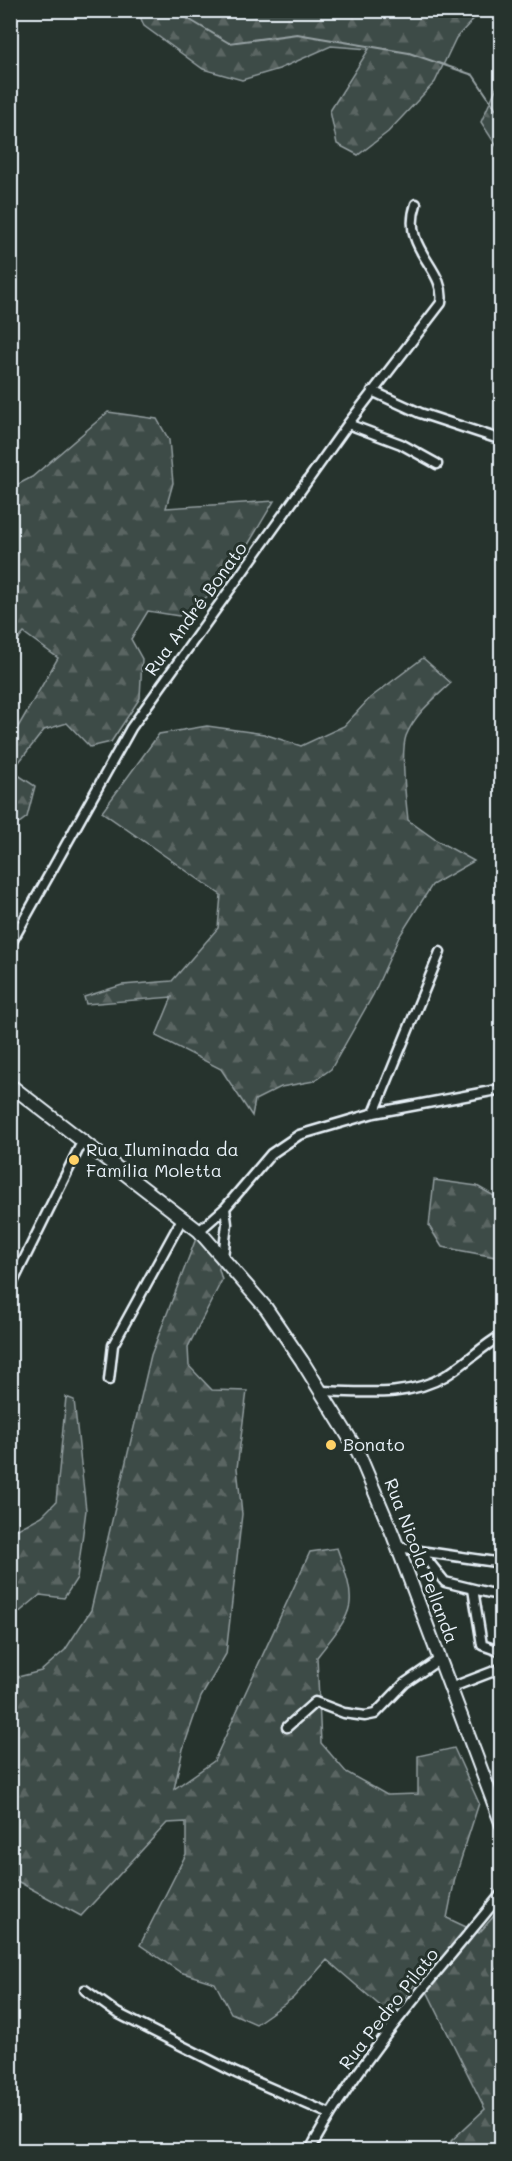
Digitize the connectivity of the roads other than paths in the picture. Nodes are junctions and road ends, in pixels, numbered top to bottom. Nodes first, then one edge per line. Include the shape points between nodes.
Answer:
1 (416, 204) dead end
2 (372, 391) junction
3 (348, 424) junction
4 (501, 440) edge
5 (437, 464) dead end
6 (10, 945) edge
7 (440, 952) dead end
8 (10, 1085) edge
9 (501, 1089) edge
10 (374, 1113) junction
11 (83, 1140) junction
12 (225, 1208) junction
13 (183, 1217) junction
14 (199, 1231) junction
15 (223, 1257) junction
16 (10, 1288) edge
17 (501, 1335) edge
18 (109, 1380) dead end
19 (321, 1391) junction
20 (397, 1546) junction
21 (420, 1551) junction
22 (501, 1563) edge
23 (473, 1589) junction
24 (501, 1596) edge
25 (501, 1652) edge
26 (440, 1659) junction
27 (501, 1668) edge
28 (450, 1688) junction
29 (287, 1727) dead end
30 (501, 1825) edge
31 (501, 1893) edge
32 (85, 1990) dead end
33 (330, 2114) junction
34 (310, 2151) edge

1 - 2 street, Rua André Bonato via 410,220 412,232 441,290 441,303
2 - 3 street, Rua André Bonato
2 - 4 street via 438,420
3 - 5 street via 401,444
3 - 6 street, Rua André Bonato via 131,728
7 - 10 street
8 - 11 main road, Rua Nicola Pellanda
9 - 10 street
10 - 12 street via 299,1136 271,1154
11 - 13 main road, Rua Nicola Pellanda
11 - 16 street
12 - 14 street
12 - 15 street
13 - 14 main road, Rua Nicola Pellanda
13 - 18 street via 113,1345
14 - 15 main road, Rua Nicola Pellanda
15 - 19 main road, Rua Nicola Pellanda via 266,1308
17 - 19 street via 451,1372 423,1386 387,1392
19 - 20 main road, Rua Nicola Pellanda via 358,1452
20 - 21 street
20 - 26 main road, Rua Nicola Pellanda
21 - 22 street
21 - 23 street via 445,1582
23 - 24 street
23 - 25 street via 482,1646
26 - 28 main road, Rua Nicola Pellanda
26 - 29 street via 405,1683 375,1714 344,1713 315,1702
27 - 28 street
28 - 30 main road, Rua Nicola Pellanda
31 - 33 street, Rua Pedro Pilato via 361,2069
32 - 33 street via 117,2013 236,2073
33 - 34 street, Rua Pedro Pilato

